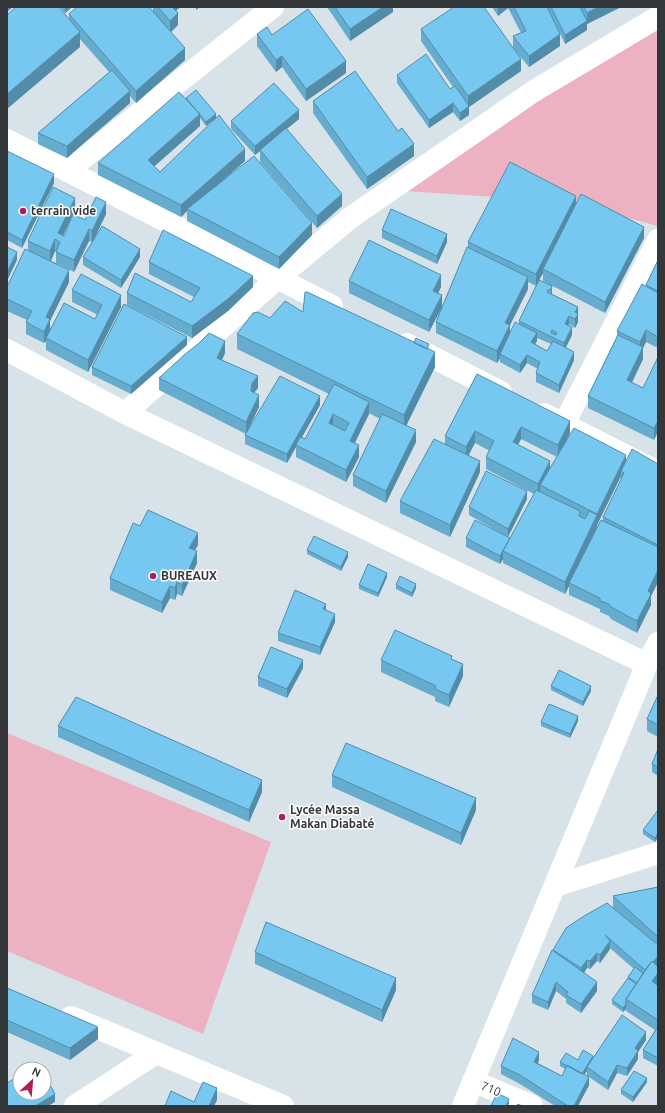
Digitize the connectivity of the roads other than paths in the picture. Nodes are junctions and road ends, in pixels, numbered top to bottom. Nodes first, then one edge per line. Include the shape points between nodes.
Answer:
1 (272, 7) edge
2 (658, 17) edge
3 (7, 140) edge
4 (67, 171) junction
5 (658, 240) edge
6 (278, 278) junction
7 (348, 314) edge
8 (390, 335) edge
9 (10, 358) edge
10 (125, 413) junction
11 (564, 424) junction
12 (658, 472) edge
13 (658, 643) edge
14 (647, 664) junction
15 (658, 853) edge
16 (555, 886) junction
17 (50, 1008) edge
18 (156, 1053) junction
19 (473, 1082) junction
20 (75, 1106) edge
21 (283, 1106) edge
22 (463, 1106) edge
23 (532, 1106) edge

1 - 4 street
2 - 6 street via 497,116 350,218
3 - 4 street
4 - 6 street
5 - 11 street
6 - 7 street
6 - 10 street
8 - 11 street
9 - 10 street
10 - 14 street
11 - 12 street
13 - 14 street
14 - 16 street
15 - 16 street
16 - 19 street
17 - 18 street
18 - 20 street
18 - 21 street
19 - 22 street
19 - 23 street, 710

